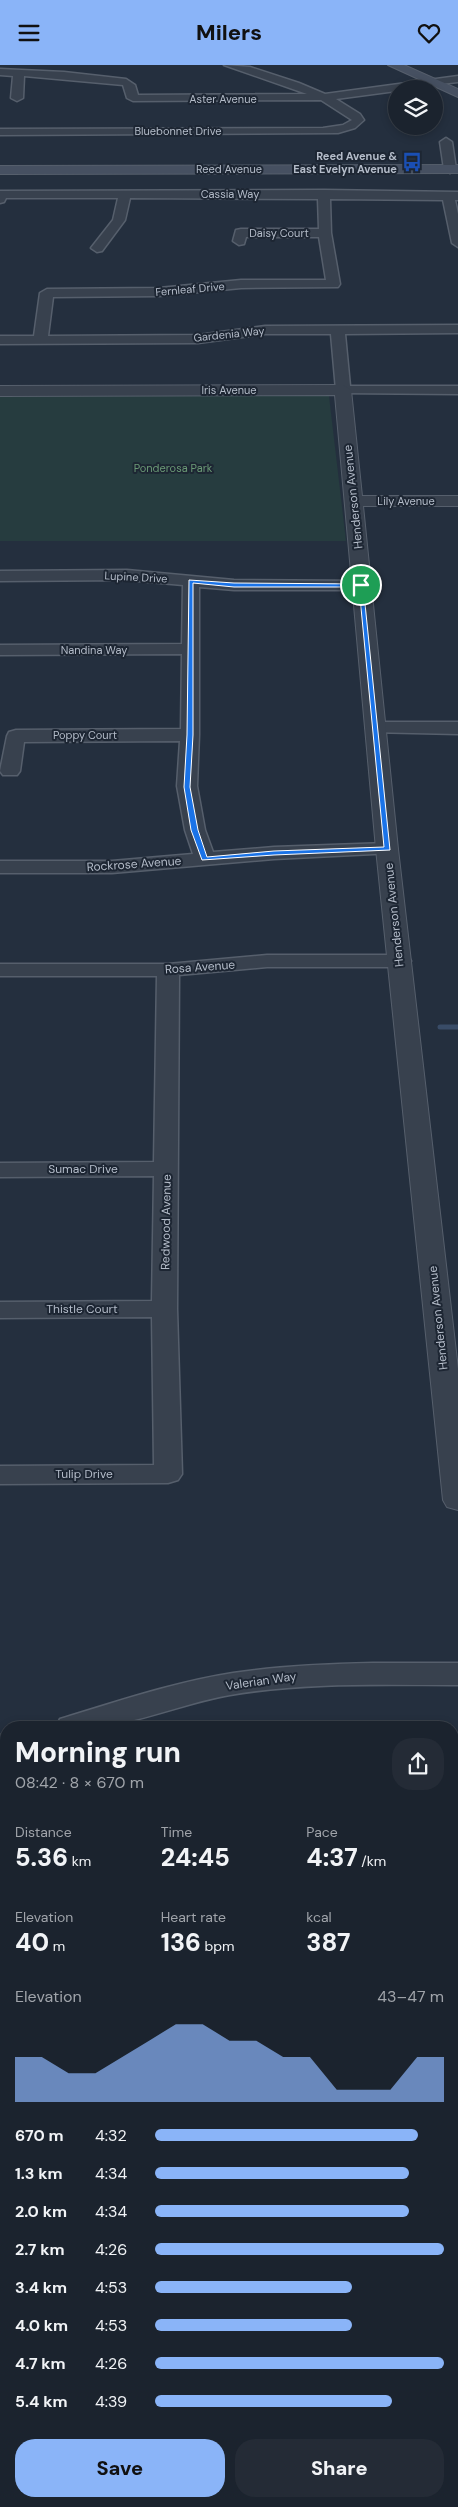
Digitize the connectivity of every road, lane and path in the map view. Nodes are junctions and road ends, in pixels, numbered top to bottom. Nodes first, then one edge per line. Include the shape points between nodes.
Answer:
1 (229, 65) edge
2 (394, 65) edge
3 (0, 72) edge
4 (19, 72) junction
5 (458, 79) edge
6 (432, 80) edge
7 (443, 81) edge
8 (443, 85) edge
9 (388, 89) edge
10 (458, 93) edge
11 (327, 97) junction
12 (17, 98) dead end
13 (0, 132) edge
14 (446, 142) dead end
15 (454, 169) edge
16 (0, 170) edge
17 (125, 194) junction
18 (324, 194) junction
19 (453, 196) edge
20 (1, 197) edge
21 (325, 233) junction
22 (240, 241) dead end
23 (458, 243) edge
24 (97, 248) dead end
25 (458, 329) edge
26 (338, 330) junction
27 (0, 340) edge
28 (40, 340) junction
29 (458, 389) edge
30 (343, 390) junction
31 (0, 391) edge
32 (355, 501) junction
33 (458, 501) edge
34 (0, 576) edge
35 (191, 581) junction
36 (361, 585) junction
37 (189, 649) junction
38 (0, 650) edge
39 (375, 728) junction
40 (458, 728) edge
41 (190, 735) junction
42 (10, 771) dead end
43 (387, 849) junction
44 (205, 859) junction
45 (0, 867) edge
46 (400, 961) junction
47 (0, 970) edge
48 (168, 970) junction
49 (166, 1169) junction
50 (0, 1170) edge
51 (164, 1309) junction
52 (0, 1310) edge
53 (168, 1474) joint
54 (0, 1475) edge
55 (458, 1500) edge
56 (458, 1673) edge
57 (94, 1721) edge

1 - 11 street via 284,80
2 - 6 main road
3 - 4 street, Aster Avenue
4 - 11 street, Aster Avenue via 126,83 131,87 133,98
4 - 12 street
5 - 7 street, Aster Avenue
8 - 10 main road
9 - 11 street, Aster Avenue
11 - 13 street, Bluebonnet Drive via 356,116 355,124 323,131
14 - 15 street
15 - 16 main road, Reed Avenue
17 - 18 street, Cassia Way
17 - 20 street, Cassia Way
17 - 24 street via 119,220
18 - 19 street, Cassia Way
18 - 21 street
19 - 23 street
21 - 22 street, Daisy Court via 241,233
21 - 28 street, Fernleaf Drive via 333,284 241,284 159,292 47,293
25 - 26 street, Gardenia Way
26 - 28 street, Gardenia Way via 265,330 198,339
26 - 30 street, Henderson Avenue
27 - 28 street, Gardenia Way
29 - 30 street, Iris Avenue
30 - 31 street, Iris Avenue
30 - 32 street, Henderson Avenue
32 - 33 street, Lily Avenue
32 - 36 street, Henderson Avenue
34 - 35 street, Lupine Drive via 127,575
35 - 36 street, Lupine Drive via 234,585
35 - 37 street
36 - 39 street, Henderson Avenue
37 - 38 street, Nandina Way
37 - 41 street
39 - 40 street
39 - 43 street, Henderson Avenue
41 - 42 street, Poppy Court via 16,736
41 - 44 street via 187,787 194,830
43 - 44 street, Rockrose Avenue
43 - 46 street, Henderson Avenue
44 - 45 street, Rockrose Avenue via 112,867
46 - 48 street, Rosa Avenue via 267,961
46 - 55 street, Henderson Avenue
47 - 48 street, Rosa Avenue
48 - 49 street, Redwood Avenue
49 - 50 street, Sumac Drive
49 - 51 street, Redwood Avenue
51 - 52 street, Thistle Court
51 - 53 street, Redwood Avenue
53 - 54 street, Tulip Drive
56 - 57 street, Valerian Way via 286,1676 167,1699

